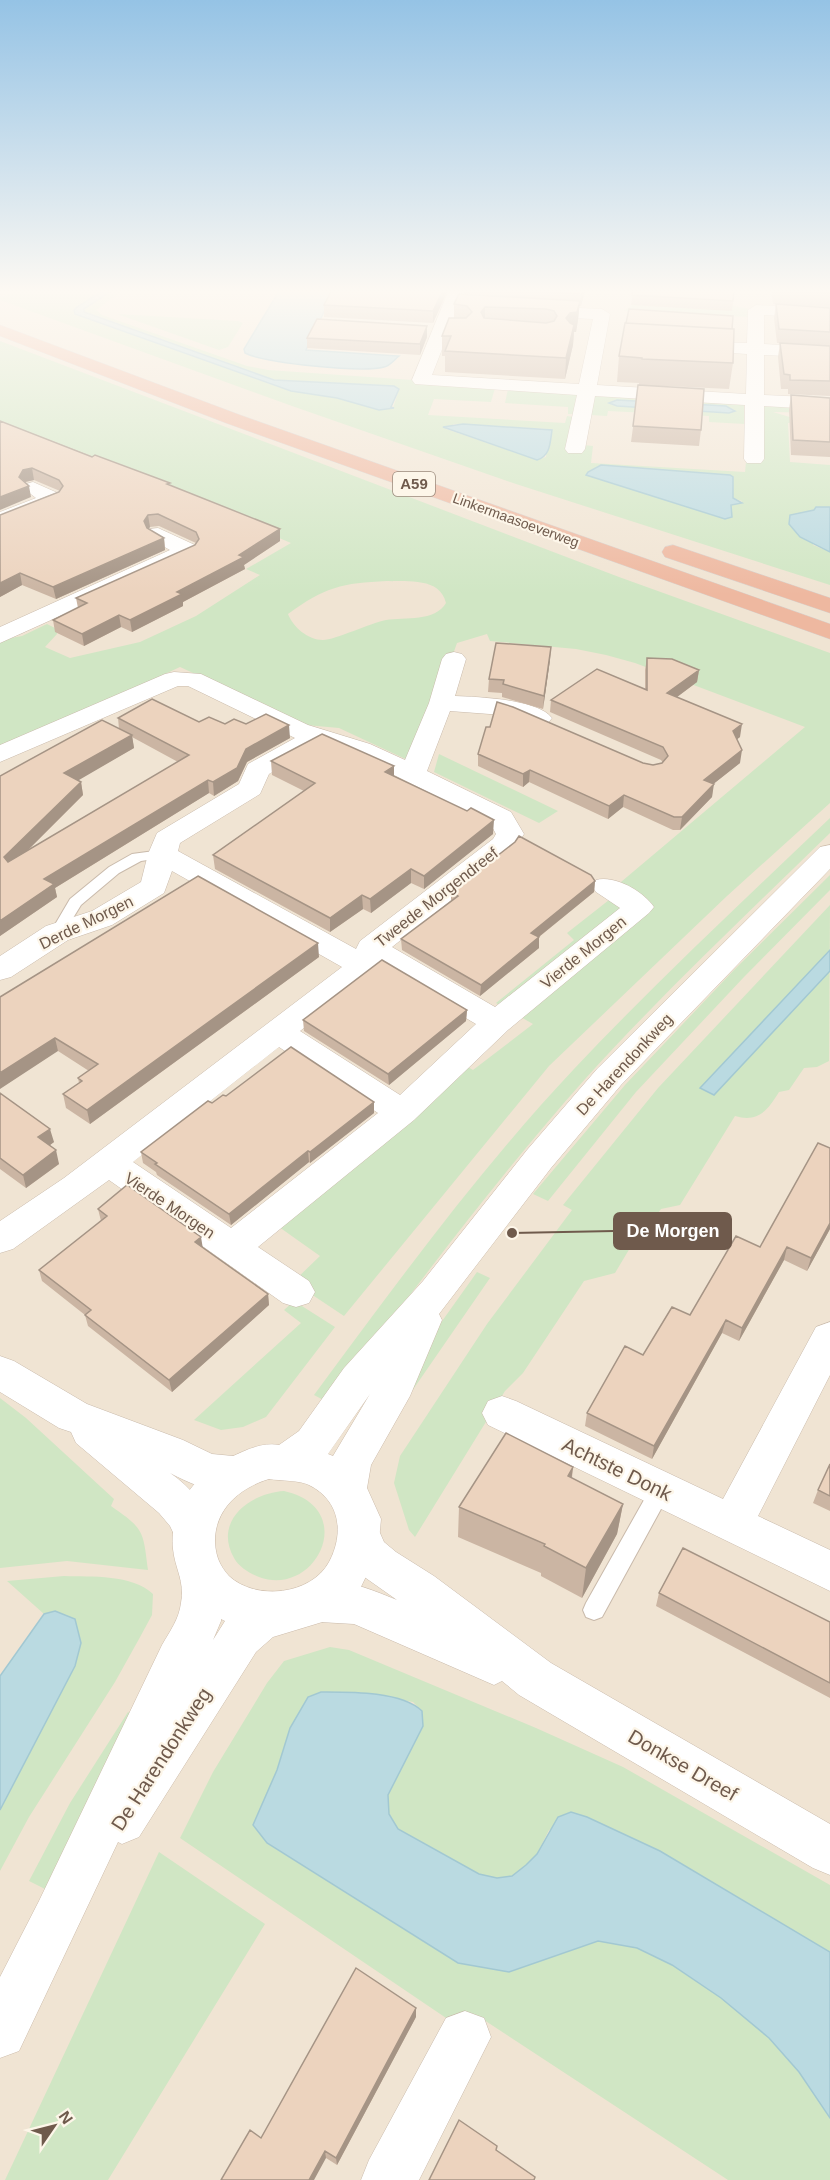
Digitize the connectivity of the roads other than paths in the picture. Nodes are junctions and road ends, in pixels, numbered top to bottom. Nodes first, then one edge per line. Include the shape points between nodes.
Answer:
1 (162, 392) edge
2 (586, 392) edge
3 (615, 392) edge
4 (754, 392) edge
5 (754, 400) junction
6 (830, 404) edge
7 (575, 449) dead end
8 (754, 459) dead end
9 (33, 488) dead end
10 (0, 520) edge
11 (159, 534) edge
12 (655, 546) dead end
13 (830, 606) edge
14 (830, 632) edge
15 (0, 636) edge
16 (454, 659) dead end
17 (441, 703) junction
18 (565, 730) edge
19 (318, 735) junction
20 (0, 754) edge
21 (412, 775) junction
22 (830, 853) edge
23 (162, 854) junction
24 (601, 884) dead end
25 (367, 957) junction
26 (0, 969) edge
27 (497, 1022) junction
28 (279, 1032) junction
29 (402, 1112) junction
30 (108, 1162) junction
31 (0, 1239) edge
32 (232, 1246) junction
33 (436, 1291) junction
34 (296, 1292) dead end
35 (830, 1338) edge
36 (0, 1372) edge
37 (502, 1413) dead end
38 (73, 1416) junction
39 (288, 1461) junction
40 (233, 1474) junction
41 (346, 1490) junction
42 (660, 1491) junction
43 (732, 1524) junction
44 (194, 1532) junction
45 (361, 1538) junction
46 (830, 1570) edge
47 (203, 1578) junction
48 (299, 1607) junction
49 (594, 1610) dead end
50 (535, 1679) junction
51 (830, 1851) edge
52 (57, 1919) junction
53 (0, 2032) edge
54 (465, 2037) dead end
55 (389, 2180) edge

1 - 14 highway, Linkermaasoeverweg / A59
2 - 7 street
3 - 5 street
4 - 5 street
5 - 6 street
5 - 8 street
9 - 10 street via 53,498
11 - 15 street via 187,550 20,617
12 - 13 highway
16 - 17 street
17 - 18 street via 495,705
17 - 21 street
19 - 20 street, Tweede Morgendreef via 301,732 192,679 174,679
19 - 21 street, Tweede Morgendreef via 361,749
19 - 23 street, Derde Morgen via 257,770 251,788 167,839
21 - 25 street, Tweede Morgendreef via 501,818 515,836
22 - 33 street, De Harendonkweg via 609,1077
23 - 25 street
23 - 26 street, Derde Morgen via 154,887 102,918 57,933
24 - 27 street, Vierde Morgen via 639,907
25 - 27 street
25 - 28 street, Tweede Morgendreef
27 - 29 street, Vierde Morgen
28 - 29 street
28 - 30 street, Tweede Morgendreef
29 - 32 street, Vierde Morgen
30 - 31 street, Tweede Morgendreef
30 - 32 street, Vierde Morgen
32 - 34 street, Vierde Morgen
33 - 39 street, De Harendonkweg via 358,1380 313,1443
33 - 41 street, De Harendonkweg via 390,1396 351,1462
35 - 43 street
36 - 38 street
37 - 42 street, Achtste Donk
38 - 40 street via 169,1452 201,1469
38 - 44 street via 145,1479 176,1500 189,1516
39 - 40 street via 269,1461
39 - 41 street via 320,1469
40 - 44 street via 206,1499
41 - 45 street via 355,1504
42 - 43 street, Achtste Donk
42 - 49 lane
43 - 46 street, Achtste Donk
44 - 47 street via 194,1555
45 - 48 street via 349,1573 336,1588
45 - 50 street, Donkse Dreef via 368,1555 381,1566 419,1590
47 - 48 street via 222,1598 248,1610
47 - 52 street, De Harendonkweg via 206,1599 200,1618
48 - 50 street, Donkse Dreef via 356,1604
48 - 52 street, De Harendonkweg via 257,1622 240,1637
50 - 51 street, Donkse Dreef
52 - 53 street, De Harendonkweg
54 - 55 street

